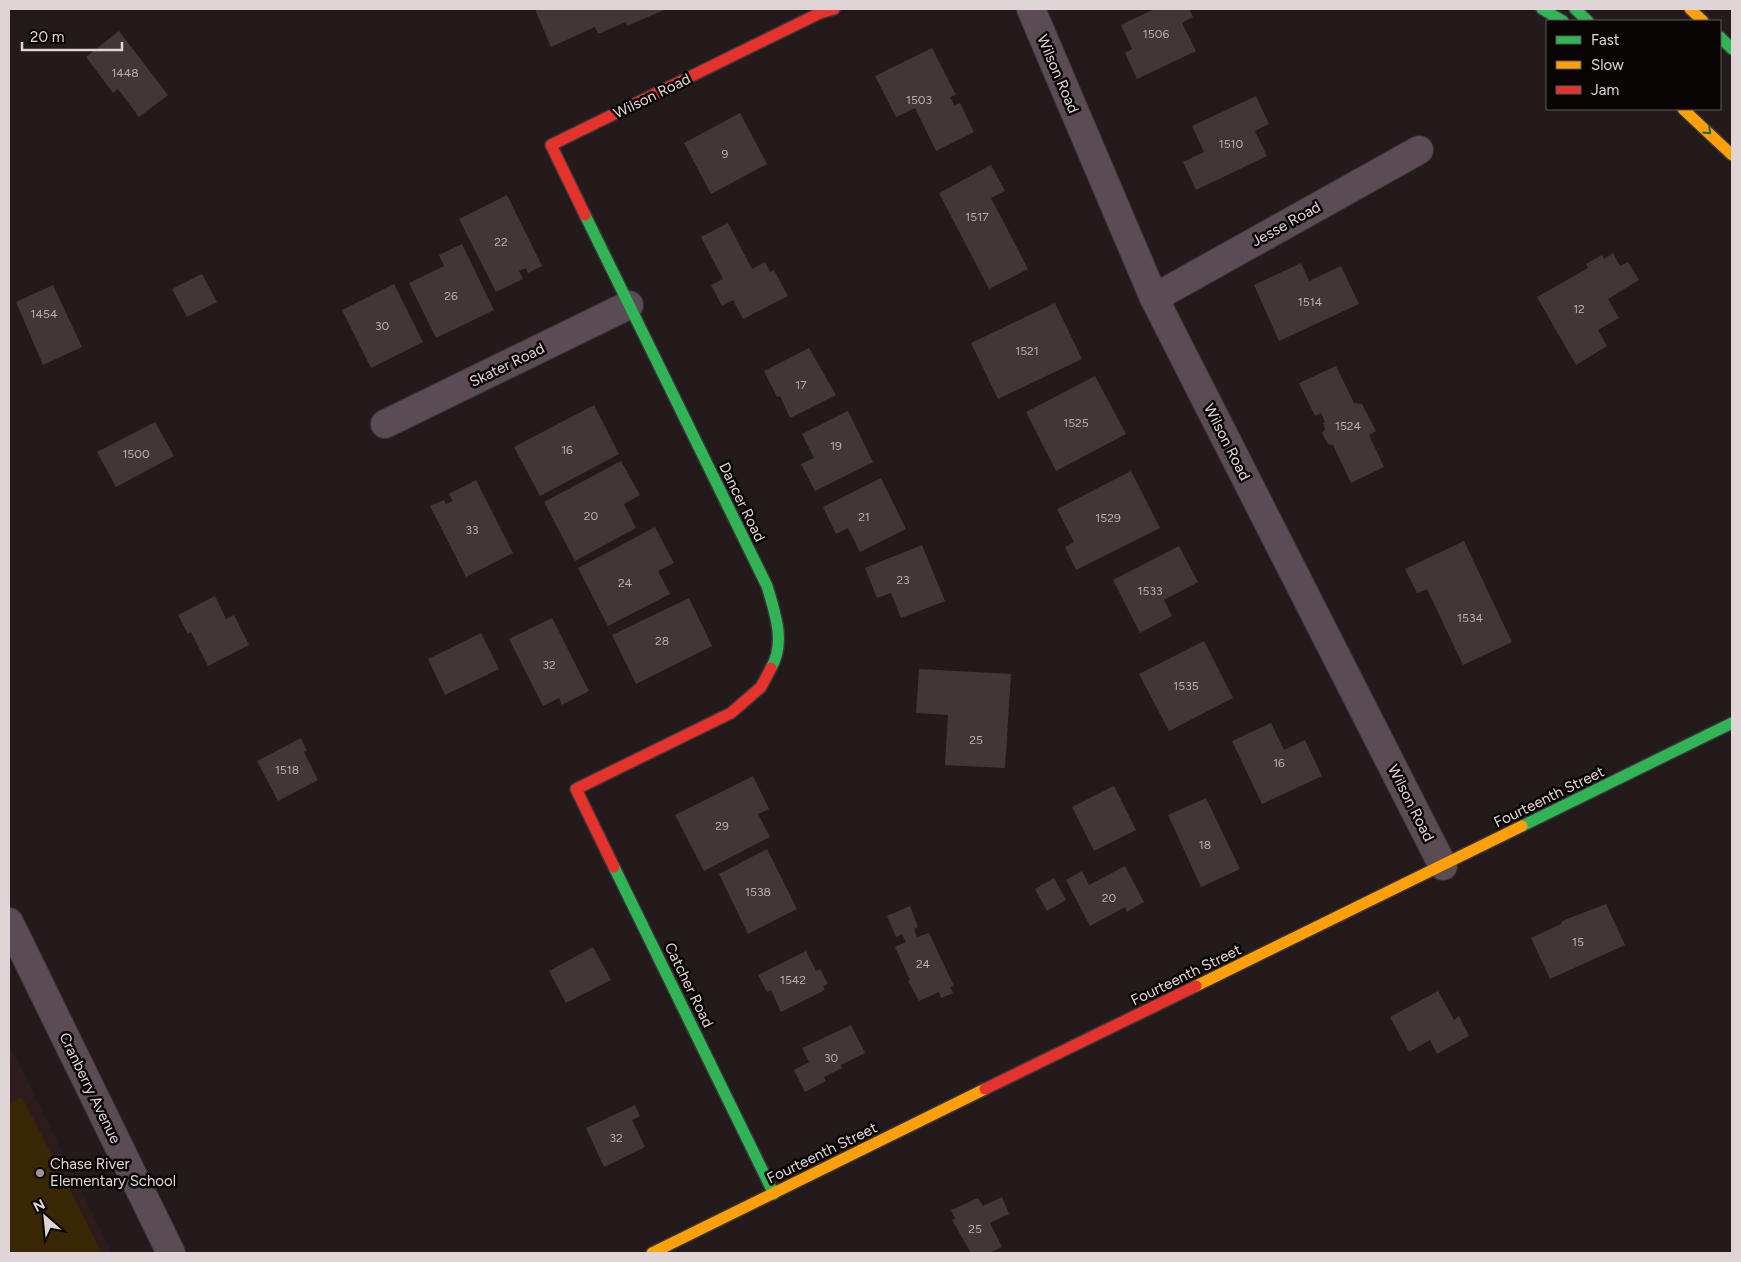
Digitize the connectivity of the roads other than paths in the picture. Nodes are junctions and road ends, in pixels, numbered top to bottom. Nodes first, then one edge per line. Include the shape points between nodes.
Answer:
1 (834, 9) edge
2 (1030, 9) edge
3 (1542, 9) edge
4 (1575, 9) edge
5 (1690, 9) edge
6 (1561, 20) edge
7 (1587, 20) edge
8 (1702, 20) edge
9 (1721, 38) edge
10 (1732, 49) edge
11 (1684, 110) edge
12 (551, 146) joint
13 (1419, 150) dead end
14 (1732, 155) edge
15 (1154, 298) junction
16 (629, 305) junction
17 (385, 424) dead end
18 (1732, 723) edge
19 (576, 789) joint
20 (1443, 866) junction
21 (9, 922) edge
22 (774, 1194) junction
23 (171, 1253) edge
24 (652, 1253) edge

1 - 12 main road, Wilson Road
2 - 15 street, Wilson Road
3 - 6 main road
4 - 7 main road
5 - 8 main road
9 - 10 main road
11 -> 14 main road
12 - 16 main road, Dancer Road
13 - 15 street, Jesse Road
15 - 20 street, Wilson Road
16 - 17 street, Skater Road
16 - 19 main road, Dancer Road via 767,586 778,624 776,658 761,687 731,713
18 - 20 main road, Fourteenth Street
19 - 22 main road, Catcher Road
20 - 22 main road, Fourteenth Street
21 - 23 street, Cranberry Avenue
22 - 24 main road, Fourteenth Street

